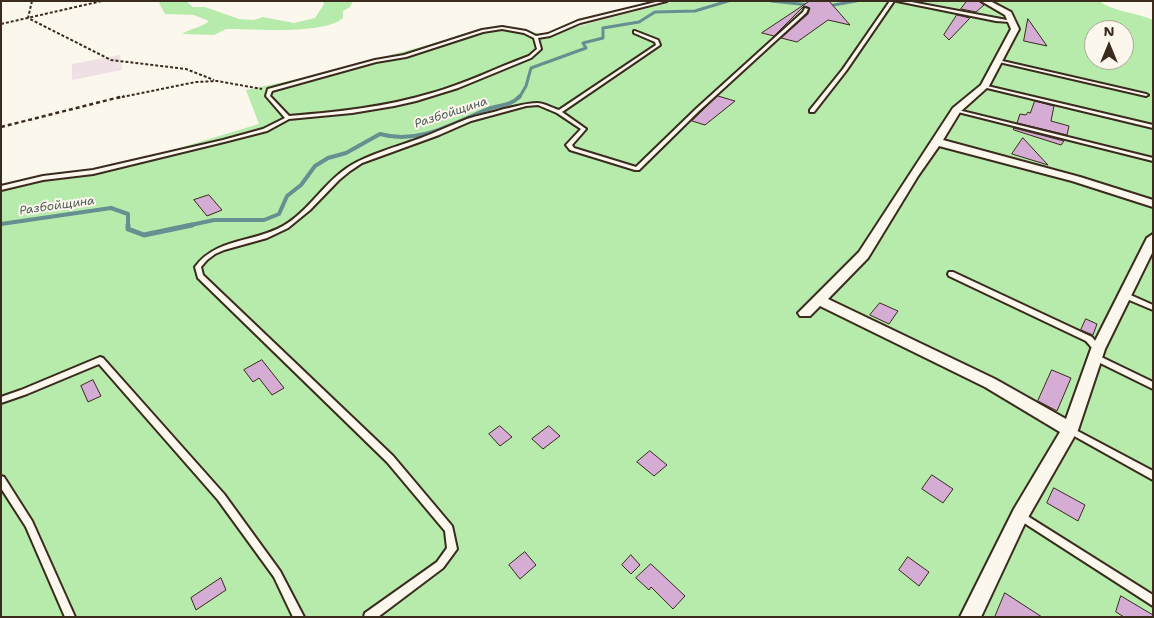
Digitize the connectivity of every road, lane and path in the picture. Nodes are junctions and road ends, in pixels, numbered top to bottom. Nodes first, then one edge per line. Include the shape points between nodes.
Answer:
1 (32, 1) edge
2 (102, 1) edge
3 (665, 1) edge
4 (892, 1) edge
5 (898, 1) edge
6 (984, 1) edge
7 (806, 9) dead end
8 (28, 18) junction
9 (1010, 21) junction
10 (1, 24) edge
11 (635, 32) dead end
12 (536, 36) junction
13 (999, 61) junction
14 (216, 81) junction
15 (985, 86) junction
16 (270, 90) junction
17 (1146, 95) dead end
18 (956, 110) junction
19 (812, 111) dead end
20 (559, 112) junction
21 (288, 118) junction
22 (1, 127) edge
23 (1153, 127) edge
24 (937, 142) junction
25 (1153, 160) edge
26 (1, 188) edge
27 (1153, 204) edge
28 (1151, 247) edge
29 (951, 274) dead end
30 (1124, 295) junction
31 (819, 300) junction
32 (1153, 308) edge
33 (805, 313) dead end
34 (1096, 353) junction
35 (1153, 386) edge
36 (1, 400) edge
37 (1070, 430) junction
38 (1153, 476) edge
39 (1, 480) edge
40 (1020, 515) junction
41 (1153, 601) edge
42 (70, 617) edge
43 (299, 617) edge
44 (369, 617) edge
45 (970, 617) edge

1 - 8 path
2 - 8 path
3 - 12 lane via 588,19 549,35
4 - 19 lane via 845,70
5 - 9 lane
6 - 9 street via 1008,14
7 - 20 lane via 688,117 637,169 572,149 569,145 584,129
8 - 10 path
8 - 14 path via 111,60 186,69
9 - 13 street via 1015,29
11 - 20 lane via 658,45
12 - 16 lane via 502,28 482,31 405,56
12 - 21 lane via 539,50 530,56 456,88 396,105
13 - 15 street
13 - 17 lane
14 - 16 path
14 - 22 path via 106,100
15 - 18 street
15 - 23 lane
16 - 21 lane via 268,96
18 - 24 street
18 - 25 lane
20 - 44 lane via 539,104 526,105 470,120 360,162 334,180 294,221 275,233 226,247 203,259 198,267 200,276 390,459 449,528 452,549 440,565
21 - 26 lane via 265,130 224,141 93,172 43,178
24 - 27 street via 1076,179
24 - 31 street via 864,256
28 - 30 street
29 - 34 lane via 1089,339
30 - 32 lane
30 - 34 street
31 - 33 street
31 - 37 street via 990,383
34 - 35 lane
34 - 37 street
36 - 43 lane via 100,360 221,497 277,574
37 - 38 lane
37 - 40 street
39 - 42 lane via 29,524
40 - 41 lane
40 - 45 street

